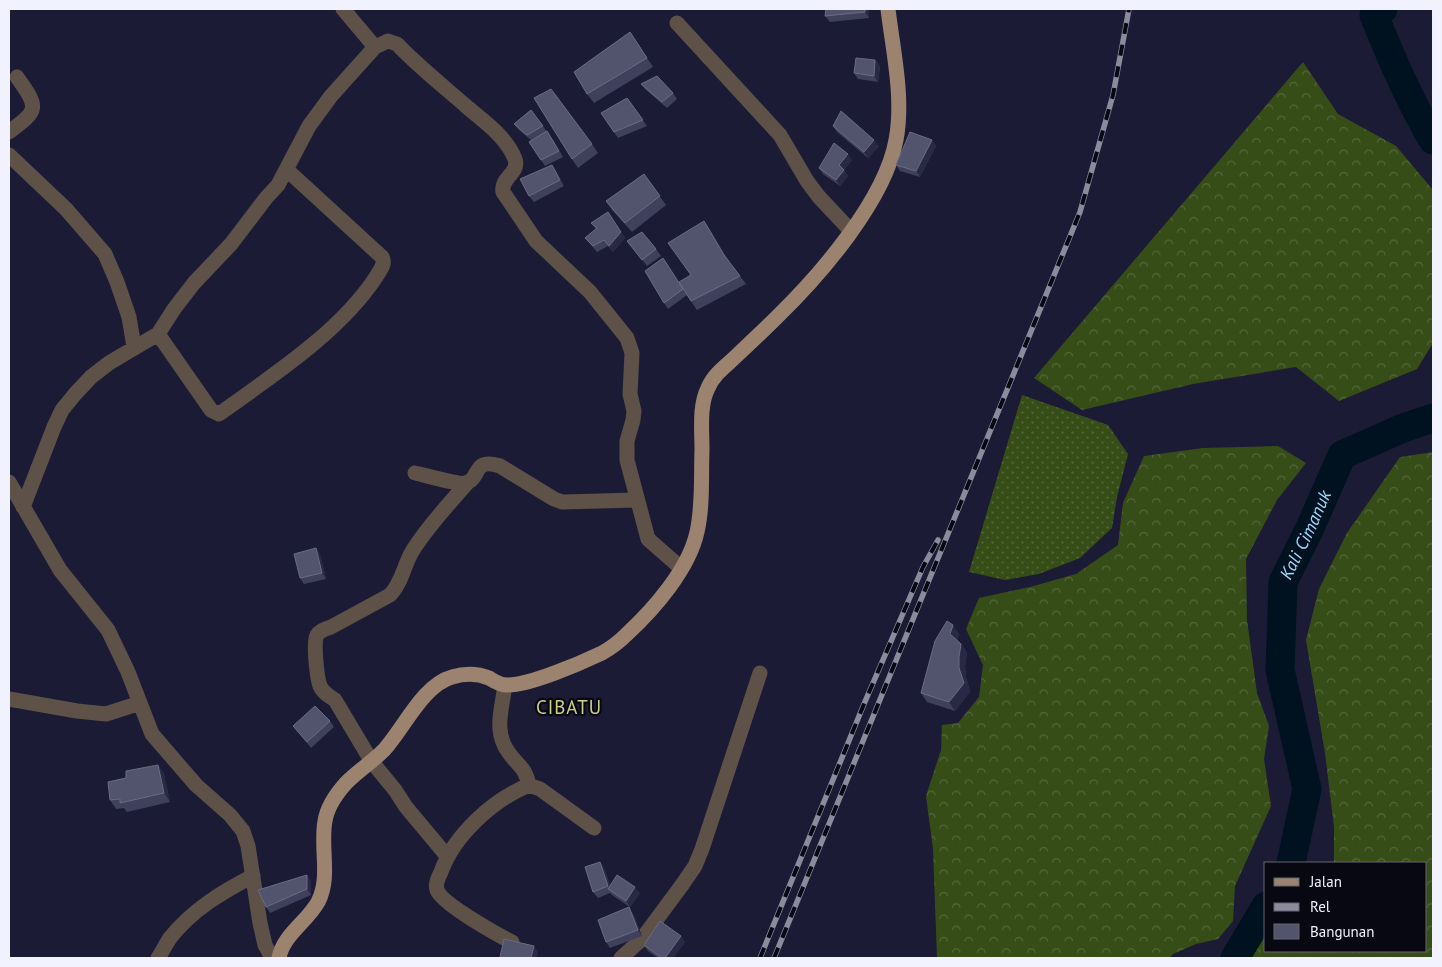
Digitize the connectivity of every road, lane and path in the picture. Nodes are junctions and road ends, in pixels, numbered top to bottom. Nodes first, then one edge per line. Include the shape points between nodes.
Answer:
1 (888, 9) edge
2 (349, 11) edge
3 (677, 23) dead end
4 (375, 47) junction
5 (17, 77) dead end
6 (9, 132) edge
7 (9, 155) edge
8 (287, 170) junction
9 (851, 231) junction
10 (158, 334) junction
11 (134, 347) junction
12 (415, 472) dead end
13 (9, 482) edge
14 (467, 483) junction
15 (637, 500) junction
16 (23, 507) junction
17 (681, 568) junction
18 (760, 673) dead end
19 (505, 685) junction
20 (9, 699) edge
21 (140, 703) junction
22 (372, 762) junction
23 (529, 785) junction
24 (594, 828) dead end
25 (447, 856) junction
26 (253, 876) junction
27 (512, 942) edge
28 (158, 958) edge
29 (272, 958) edge
30 (279, 958) edge
31 (620, 958) edge

1 - 9 main road via 899,100 896,140 879,189
2 - 4 street
3 - 9 street via 780,136 807,181
4 - 8 street via 314,119
4 - 15 street via 388,41 397,44 493,128 516,160 511,175 502,186 517,215 536,241 590,292 626,338 632,353 630,394 634,411 626,450
5 - 6 street via 33,106 32,114
7 - 11 street via 66,208 105,254 129,317
8 - 10 street via 231,244 194,283
8 - 10 street via 382,256 384,265 370,286 338,322 274,375 219,414 211,410
9 - 17 main road via 816,277 714,377 706,390 702,416 698,530
10 - 11 street
11 - 16 street via 91,377 62,410 45,445
12 - 14 street
13 - 16 street
14 - 15 street via 479,467 492,463 554,500
14 - 22 street via 414,549 396,589 318,634 317,676 320,687 335,700
15 - 17 street via 648,539
16 - 21 street via 60,570 108,630
17 - 19 main road via 646,616 614,646 544,677
18 - 31 street via 695,866 642,939
19 - 22 main road via 479,674 446,679 430,690 394,739
19 - 23 street via 498,724 500,734 503,745 526,773
20 - 21 street via 106,714
21 - 26 street via 152,734 196,785 243,831
22 - 25 street
22 - 30 main road via 346,783 334,800 325,819 324,881 319,900 286,942
23 - 24 street via 540,789
23 - 25 street via 486,813 458,840
25 - 27 street via 437,882 439,894 473,921
26 - 28 street via 200,909 171,938
26 - 29 street via 260,924

